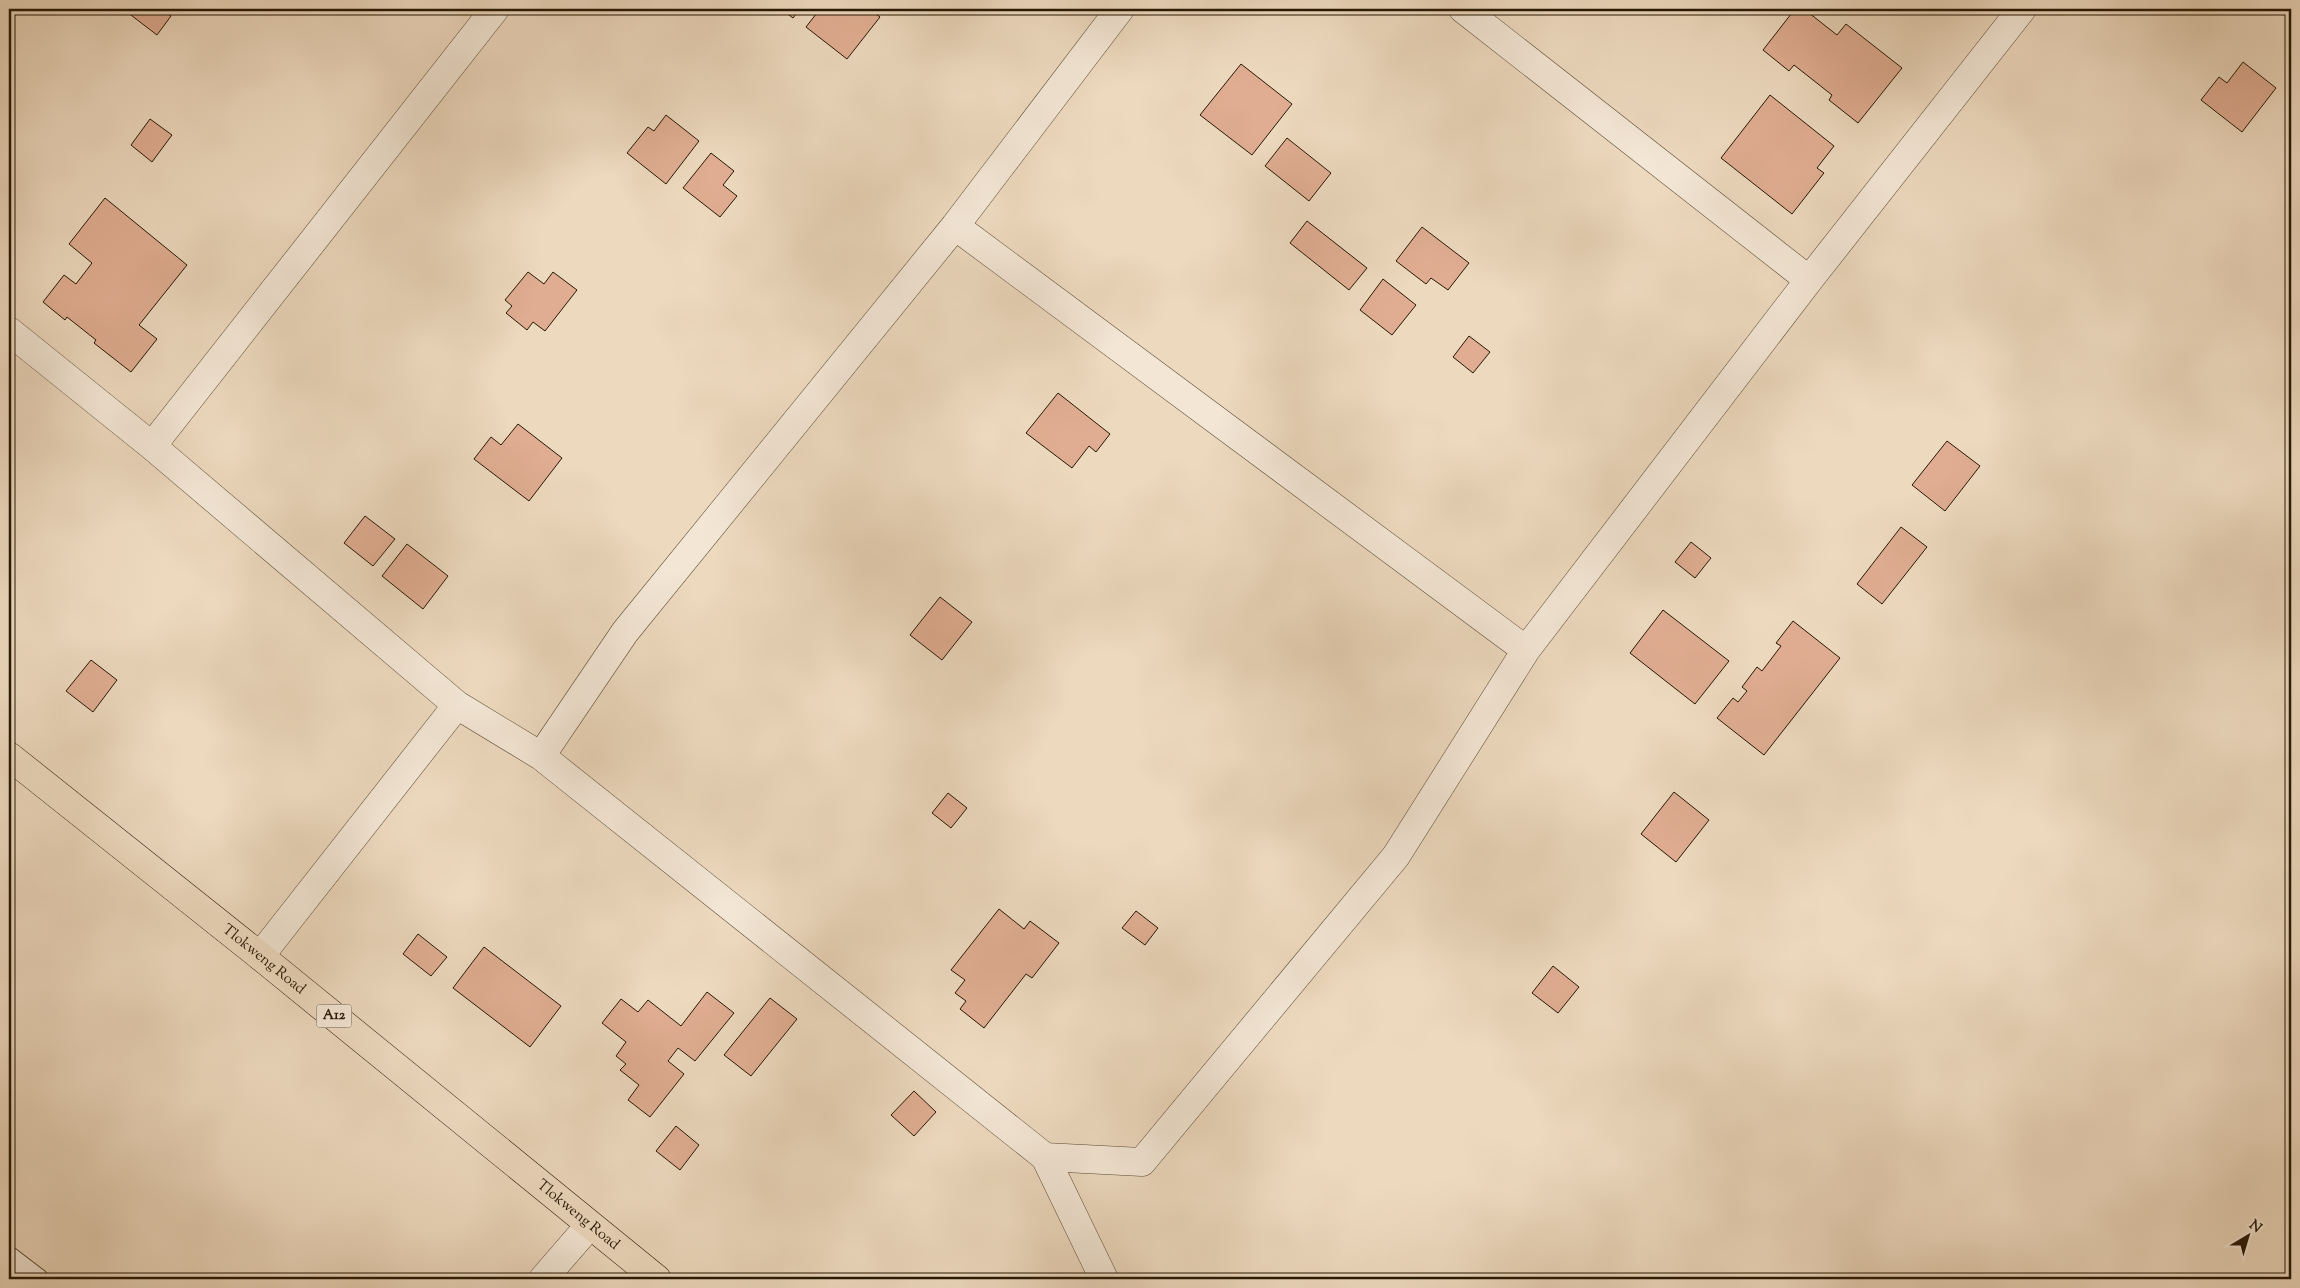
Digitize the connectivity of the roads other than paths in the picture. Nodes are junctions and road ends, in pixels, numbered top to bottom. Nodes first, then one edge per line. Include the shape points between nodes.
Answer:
1 (496, 9) edge
2 (1120, 9) edge
3 (1463, 9) edge
4 (2022, 9) edge
5 (955, 226) junction
6 (1809, 280) junction
7 (9, 331) edge
8 (152, 446) junction
9 (1526, 650) junction
10 (456, 705) junction
11 (9, 756) edge
12 (541, 756) junction
13 (260, 956) junction
14 (1044, 1157) junction
15 (590, 1226) junction
16 (9, 1256) edge
17 (39, 1279) edge
18 (542, 1279) edge
19 (657, 1279) edge
20 (1104, 1279) edge

1 - 8 street
2 - 5 street
3 - 6 street
4 - 6 street
5 - 9 street
5 - 12 street via 625,632
6 - 9 street
7 - 8 street
8 - 10 street
9 - 14 street via 1396,856 1142,1162
10 - 12 street
10 - 13 street
11 - 13 main road, Tlokweng Road / A12
12 - 14 street
13 - 15 main road, Tlokweng Road / A12
14 - 20 street
15 - 18 street
15 - 19 main road, Tlokweng Road / A12
16 - 17 lane

